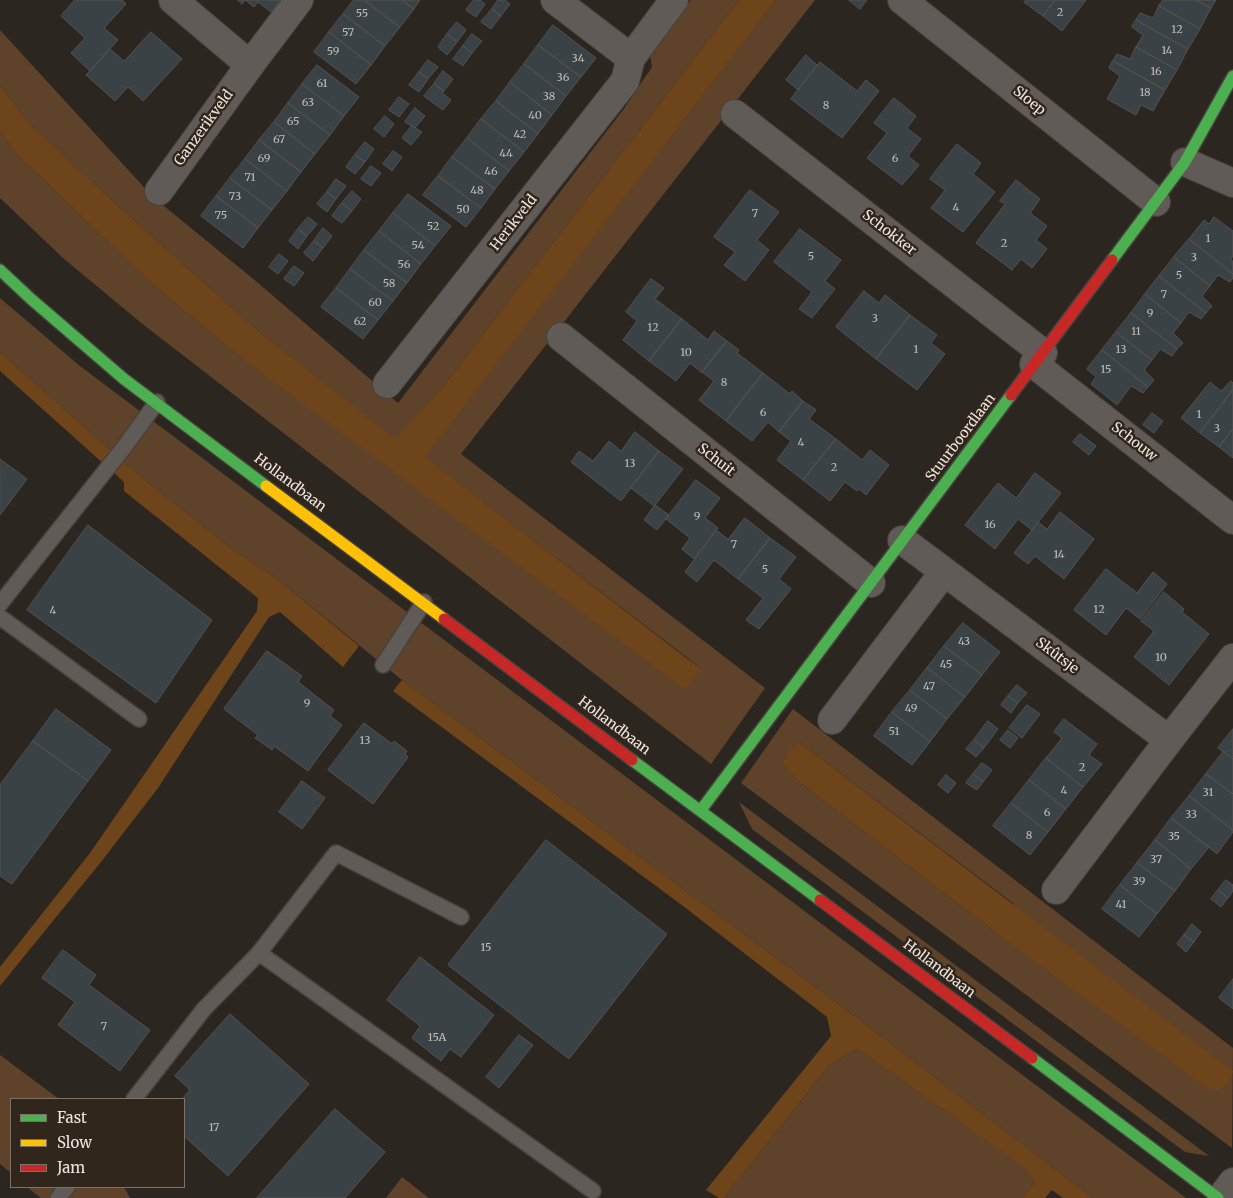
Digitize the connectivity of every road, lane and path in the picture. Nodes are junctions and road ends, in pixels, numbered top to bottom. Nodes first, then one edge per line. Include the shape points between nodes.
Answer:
1 (173, 0) edge
2 (300, 0) edge
3 (555, 0) edge
4 (674, 0) edge
5 (902, 0) edge
6 (631, 58) junction
7 (250, 65) junction
8 (1233, 76) edge
9 (735, 114) dead end
10 (1186, 162) junction
11 (1233, 183) edge
12 (159, 191) dead end
13 (1156, 202) junction
14 (0, 270) edge
15 (560, 337) dead end
16 (1039, 358) junction
17 (387, 384) dead end
18 (157, 402) junction
19 (1233, 520) edge
20 (902, 540) junction
21 (944, 572) junction
22 (871, 583) junction
23 (424, 602) junction
24 (0, 604) edge
25 (0, 617) edge
26 (1233, 658) edge
27 (383, 664) dead end
28 (140, 719) dead end
29 (832, 720) dead end
30 (1169, 740) junction
31 (701, 810) junction
32 (1056, 890) dead end
33 (461, 917) dead end
34 (259, 953) junction
35 (135, 1098) edge
36 (1233, 1182) edge
37 (66, 1188) edge
38 (593, 1191) dead end
39 (58, 1198) edge
40 (1219, 1198) edge

1 - 7 street
2 - 7 street, Ganzerikveld
3 - 6 street
4 - 6 street, Herikveld
5 - 13 street, Sloep
6 - 17 street, Herikveld via 625,81
7 - 12 street, Ganzerikveld
8 - 10 street, Stuurboordlaan
9 - 16 street, Schokker
10 - 11 street
10 - 13 street, Stuurboordlaan
13 - 16 street, Stuurboordlaan
14 - 18 street, Hollandbaan via 124,379
15 - 22 street, Schuit
16 - 19 street, Schouw
16 - 20 street, Stuurboordlaan
18 - 23 street, Hollandbaan
18 - 24 lane
20 - 21 street, Skûtsje
20 - 22 street, Stuurboordlaan
21 - 29 street
21 - 30 street, Skûtsje
22 - 31 street, Stuurboordlaan
23 - 27 lane
23 - 31 street, Hollandbaan
25 - 28 lane
26 - 30 street
30 - 32 street
31 - 40 street, Hollandbaan
33 - 34 lane via 336,853
34 - 35 lane via 204,1009
34 - 38 lane
36 - 40 street
37 - 39 lane

